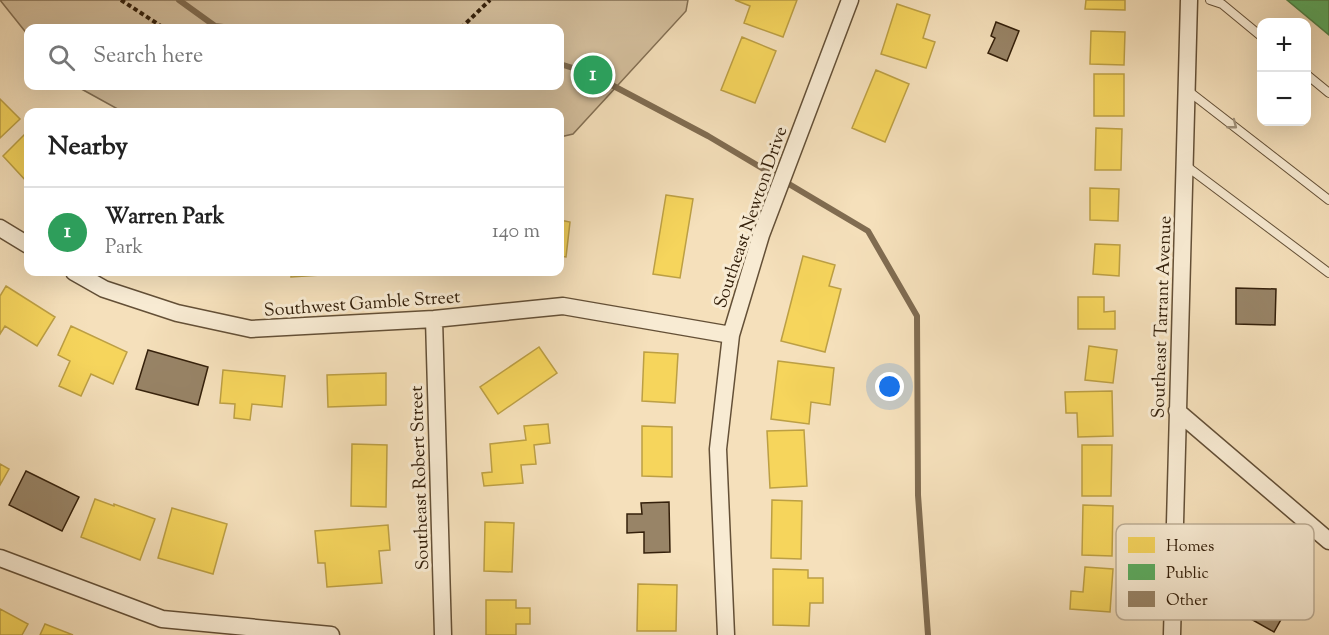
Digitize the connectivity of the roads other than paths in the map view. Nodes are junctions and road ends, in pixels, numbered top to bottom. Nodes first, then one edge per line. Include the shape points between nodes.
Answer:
1 (850, 0) edge
2 (1189, 0) edge
3 (1210, 0) edge
4 (1257, 33) edge
5 (1311, 78) edge
6 (1187, 89) junction
7 (1329, 93) edge
8 (1185, 165) junction
9 (1329, 200) edge
10 (0, 228) edge
11 (24, 243) edge
12 (1329, 273) edge
13 (81, 276) edge
14 (434, 319) junction
15 (731, 335) junction
16 (1177, 411) junction
17 (1175, 524) edge
18 (1309, 524) edge
19 (1314, 528) edge
20 (1329, 541) edge
21 (0, 558) edge
22 (1173, 620) edge
23 (331, 635) edge
24 (443, 635) edge
25 (726, 635) edge
26 (1173, 635) edge

1 - 15 street, Southeast Newton Drive via 760,236
2 - 6 street, Southeast Tarrant Avenue
3 - 4 lane via 1222,4
5 - 7 lane
6 - 8 street, Southeast Tarrant Avenue
6 -> 9 lane
8 - 12 lane
8 - 16 street, Southeast Tarrant Avenue
10 - 11 street
13 - 14 street, Southwest Gamble Street via 104,289 177,313 251,329
14 - 15 street, Southwest Gamble Street via 564,306
14 - 24 street, Southeast Robert Street
15 - 25 street, Southeast Newton Drive via 718,449
16 - 17 street, Southeast Tarrant Avenue
16 - 18 street
19 - 20 street
21 - 23 street via 162,619
22 - 26 street, Southeast Tarrant Avenue

